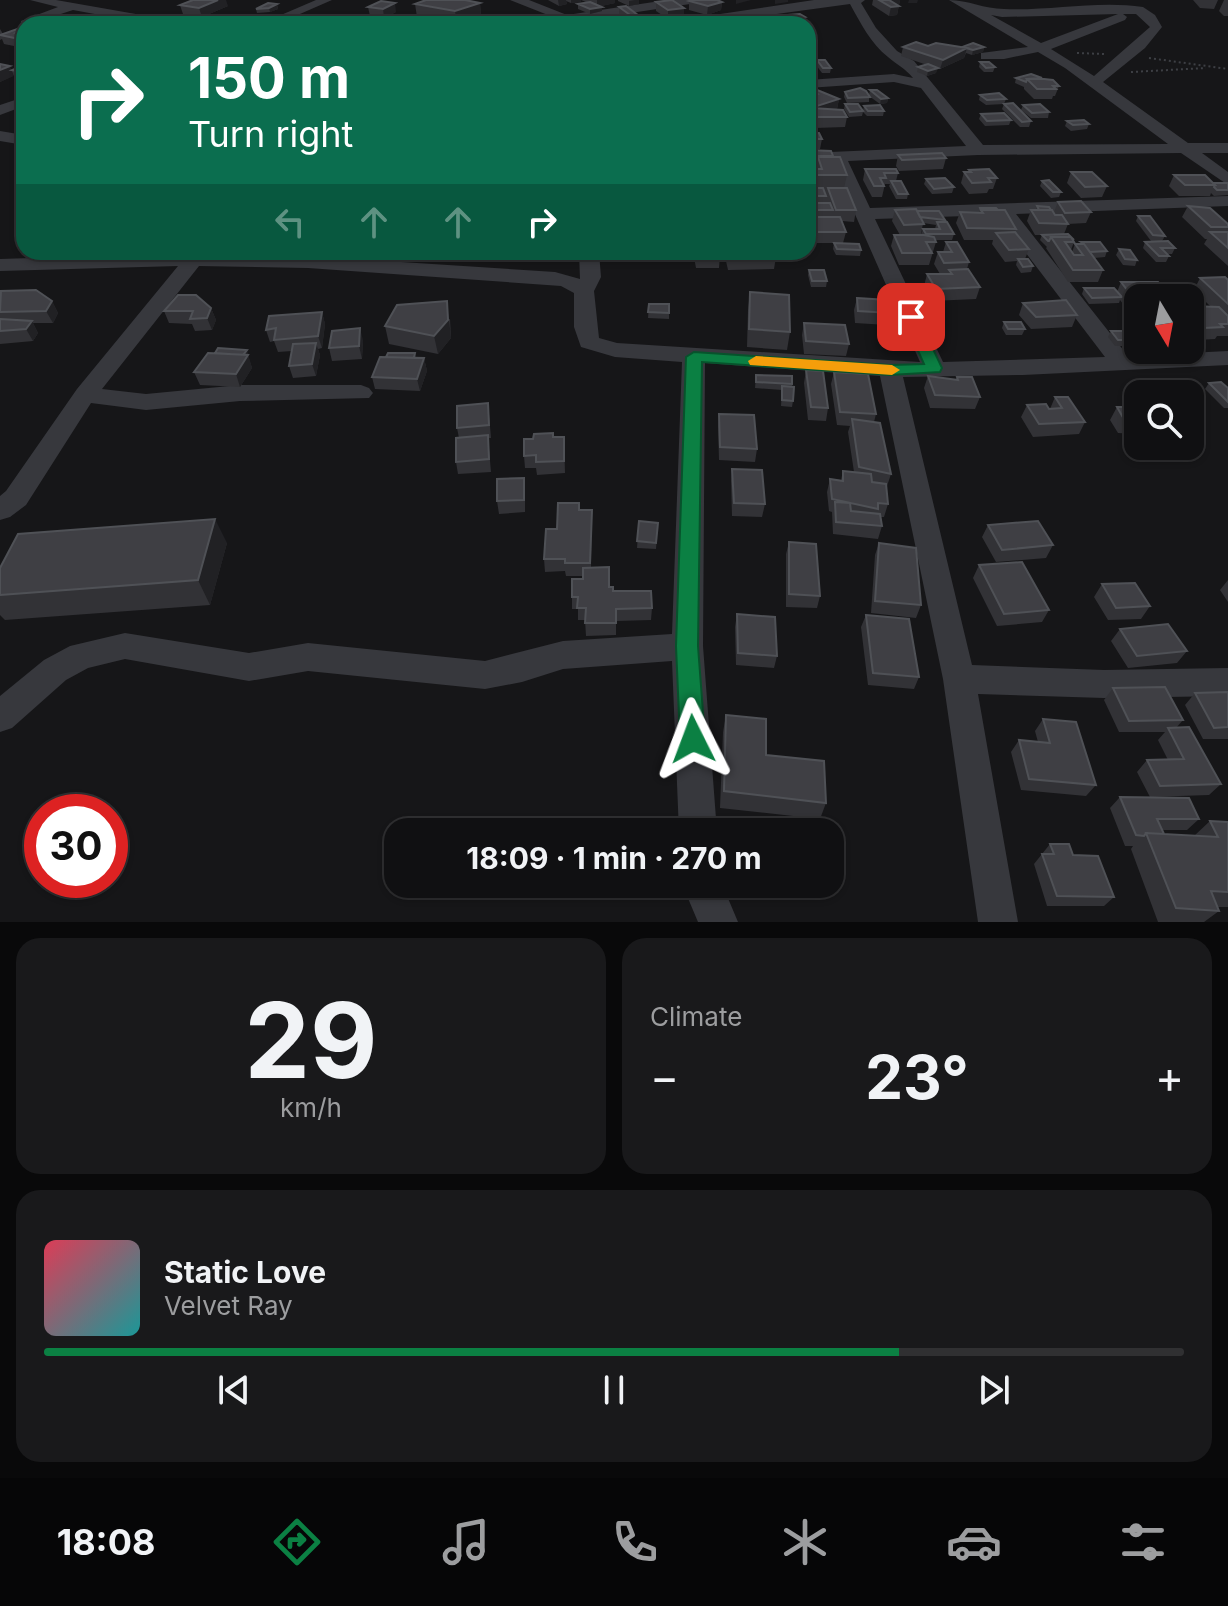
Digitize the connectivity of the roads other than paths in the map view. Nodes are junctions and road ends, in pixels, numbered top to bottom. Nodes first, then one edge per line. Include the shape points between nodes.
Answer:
1 (326, 0) edge
2 (516, 0) edge
3 (690, 0) edge
4 (856, 0) edge
5 (955, 0) edge
6 (45, 1) edge
7 (1155, 2) edge
8 (73, 6) junction
9 (972, 9) junction
10 (1139, 10) junction
11 (46, 16) edge
12 (127, 16) edge
13 (286, 16) edge
14 (560, 16) edge
15 (585, 16) edge
16 (757, 16) edge
17 (1047, 50) junction
18 (986, 56) dead end
19 (1097, 80) junction
20 (816, 83) edge
21 (926, 85) junction
22 (1228, 148) edge
23 (1187, 149) junction
24 (978, 150) junction
25 (838, 157) junction
26 (816, 158) edge
27 (1228, 180) edge
28 (1228, 201) edge
29 (1002, 209) junction
30 (864, 214) junction
31 (89, 260) edge
32 (187, 260) edge
33 (332, 260) edge
34 (590, 260) edge
35 (193, 261) junction
36 (308, 262) junction
37 (0, 265) edge
38 (584, 291) junction
39 (694, 357) junction
40 (1219, 358) edge
41 (1122, 363) junction
42 (934, 368) junction
43 (890, 370) junction
44 (1228, 378) edge
45 (361, 393) dead end
46 (85, 394) junction
47 (0, 510) edge
48 (687, 646) junction
49 (959, 679) junction
50 (1228, 682) edge
51 (0, 717) edge
52 (697, 818) edge
53 (708, 898) edge
54 (718, 922) edge
55 (998, 922) edge

1 - 13 street
2 - 14 street
3 - 15 street
4 - 16 street
4 - 21 street via 871,30
5 - 9 street
6 - 8 street
7 - 10 street
8 - 11 street
8 - 12 street
9 - 10 street
9 - 17 street
10 - 17 street
10 - 19 street via 1156,27
17 - 18 street
17 - 19 street
19 - 23 street
20 - 21 street via 894,78
21 - 24 street
22 - 23 street
23 - 24 street
23 - 27 street
24 - 25 street
25 - 26 street
25 - 30 street
28 - 29 street
29 - 30 street
29 - 41 street
30 - 42 street
31 - 37 street
32 - 35 street
33 - 36 street
34 - 38 street via 592,272
35 - 36 street
35 - 46 street
36 - 38 street via 555,278
38 - 39 street via 589,342 615,350
39 - 43 street
39 - 48 street
40 - 41 street
40 - 44 street
41 - 42 street
42 - 43 street
43 - 49 street
45 - 46 street via 240,393 156,402
46 - 47 street via 27,483
48 - 51 street via 563,655 485,675 308,657 249,667 125,646 81,656 55,670
48 - 52 street
49 - 50 street
49 - 55 street
53 - 54 street

